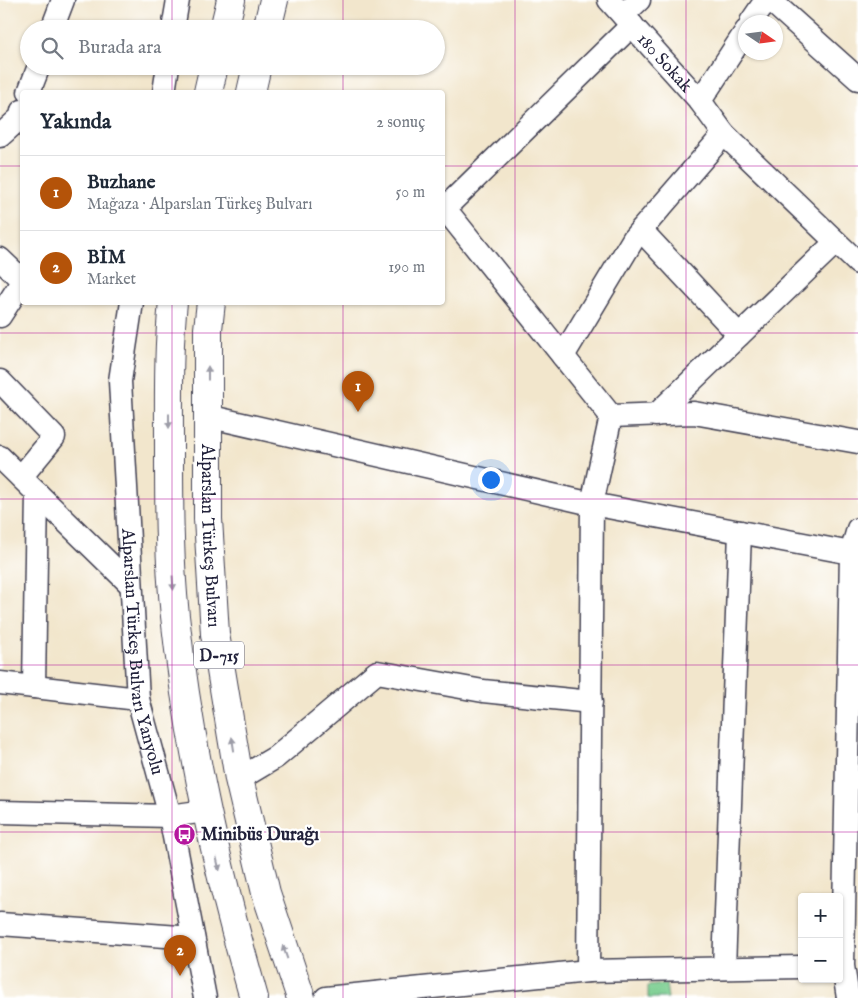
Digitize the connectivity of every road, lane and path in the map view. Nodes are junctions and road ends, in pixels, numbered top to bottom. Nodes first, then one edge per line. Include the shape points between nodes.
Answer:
1 (63, 0) edge
2 (178, 0) edge
3 (230, 0) edge
4 (274, 0) edge
5 (766, 0) edge
6 (770, 0) edge
7 (626, 10) edge
8 (756, 15) edge
9 (55, 20) edge
10 (175, 20) edge
11 (226, 20) edge
12 (269, 20) edge
13 (738, 44) edge
14 (36, 75) edge
15 (167, 75) edge
16 (212, 75) edge
17 (255, 75) edge
18 (858, 79) edge
19 (30, 90) edge
20 (164, 90) edge
21 (208, 90) edge
22 (251, 90) edge
23 (700, 101) junction
24 (20, 117) edge
25 (724, 134) junction
26 (0, 136) edge
27 (445, 205) edge
28 (445, 207) edge
29 (641, 230) junction
30 (836, 242) junction
31 (0, 259) edge
32 (858, 263) edge
33 (20, 279) edge
34 (20, 284) edge
35 (132, 305) edge
36 (174, 305) edge
37 (211, 305) edge
38 (0, 316) edge
39 (739, 335) junction
40 (563, 356) junction
41 (0, 381) edge
42 (656, 415) junction
43 (207, 416) junction
44 (611, 416) junction
45 (858, 442) edge
46 (0, 457) edge
47 (21, 477) junction
48 (37, 493) junction
49 (592, 504) junction
50 (858, 529) edge
51 (740, 532) junction
52 (851, 553) junction
53 (131, 585) junction
54 (0, 683) edge
55 (34, 687) junction
56 (138, 699) junction
57 (591, 702) junction
58 (238, 779) junction
59 (205, 811) junction
60 (0, 812) edge
61 (170, 816) junction
62 (0, 924) edge
63 (193, 938) junction
64 (798, 967) edge
65 (847, 967) edge
66 (724, 968) junction
67 (588, 971) junction
68 (205, 998) edge
69 (254, 998) edge
70 (301, 998) edge
71 (326, 998) edge
72 (848, 998) edge

1 - 9 street
2 - 10 street
3 - 11 highway
4 - 12 highway
5 - 8 street
6 - 18 street
7 - 23 street, 180 Sokak
7 - 27 street
13 - 23 street
14 - 19 street
15 - 20 street
16 - 21 highway
17 - 22 highway
23 - 25 street, 180 Sokak
24 - 26 street
25 - 29 street
25 - 30 street, 180 Sokak
28 - 40 street
29 - 39 street
29 - 40 street
30 - 32 street, 180 Sokak
30 - 39 street
31 - 33 street
34 - 38 street
35 - 53 street, Alparslan Türkeş Bulvarı Yanyolu via 120,381
36 -> 59 highway, D-715 via 168,418 169,531 175,616
43 -> 37 highway, Alparslan Türkeş Bulvarı / D-715
39 - 42 street
40 - 44 street
41 - 47 street via 54,437
42 - 44 street
42 - 45 street via 694,413
43 - 49 street
58 -> 43 highway, Alparslan Türkeş Bulvarı / D-715 via 215,634 208,519
44 - 49 street
46 - 47 street
47 - 48 street
48 - 53 street
48 - 55 street
49 - 51 street
49 - 57 street
50 - 52 street
51 - 52 street
51 - 66 street
52 - 65 street
53 - 56 street, Alparslan Türkeş Bulvarı Yanyolu
54 - 55 street
55 - 56 street
56 - 61 street, Alparslan Türkeş Bulvarı Yanyolu
57 - 58 street via 483,691 377,672 276,757
57 - 67 street
70 -> 58 highway, Alparslan Türkeş Bulvarı / D-715 via 266,893
59 - 61 street
59 -> 69 highway, D-715
60 - 61 street
61 - 63 street, Alparslan Türkeş Bulvarı Yanyolu
62 - 63 street
63 - 68 street, Alparslan Türkeş Bulvarı Yanyolu
64 - 66 street
65 - 72 street
66 - 67 street
67 - 71 street

